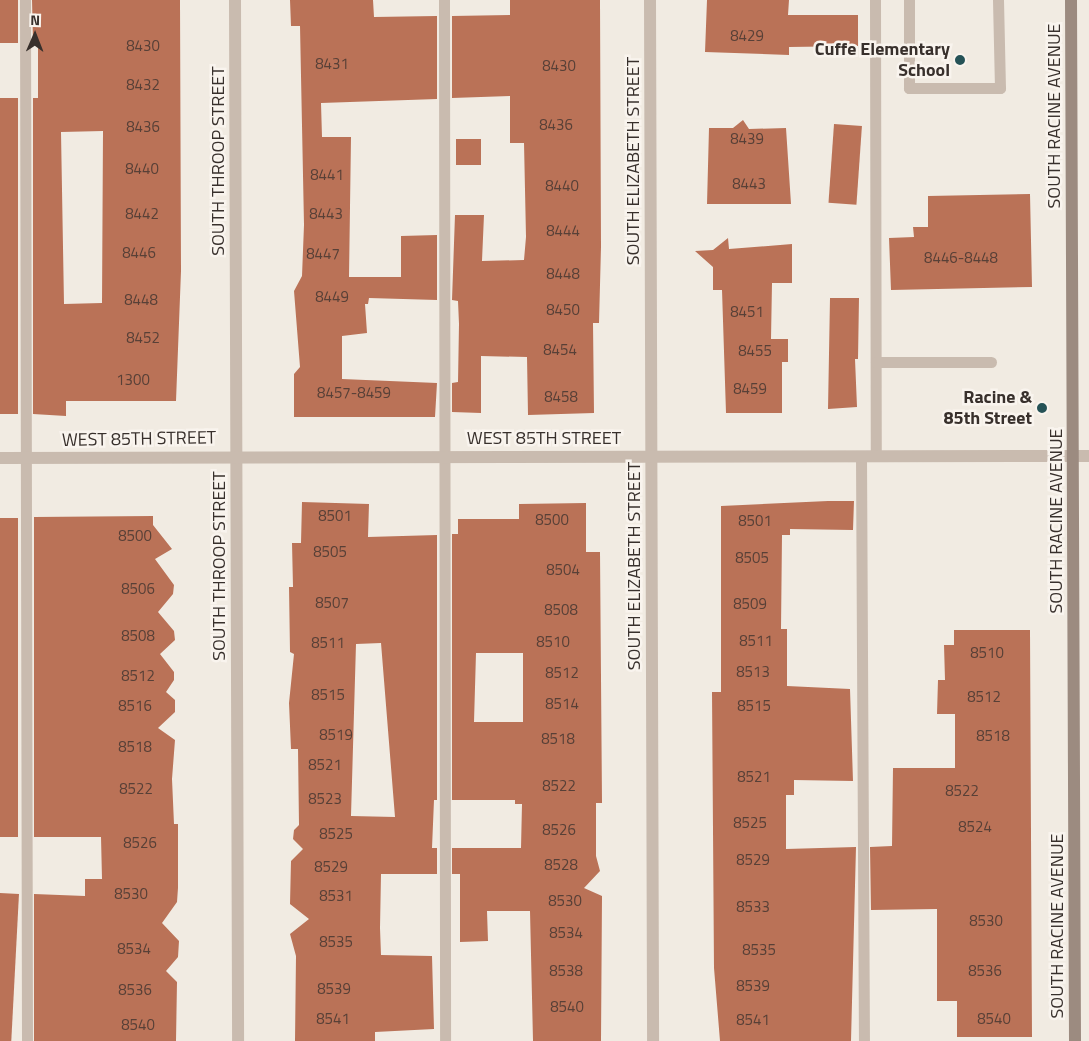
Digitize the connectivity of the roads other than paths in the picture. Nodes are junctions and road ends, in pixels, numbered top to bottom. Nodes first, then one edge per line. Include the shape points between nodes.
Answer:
1 (25, 0) edge
2 (235, 0) edge
3 (444, 0) edge
4 (650, 0) edge
5 (875, 0) edge
6 (909, 0) edge
7 (998, 0) edge
8 (1072, 0) edge
9 (876, 362) junction
10 (990, 362) dead end
11 (651, 455) junction
12 (236, 456) junction
13 (445, 456) junction
14 (861, 456) junction
15 (876, 456) junction
16 (1073, 456) junction
17 (1089, 456) edge
18 (0, 458) edge
19 (26, 458) junction
20 (27, 1041) edge
21 (238, 1041) edge
22 (445, 1041) edge
23 (653, 1041) edge
24 (864, 1041) edge
25 (1075, 1041) edge

1 - 19 lane
2 - 12 street, SOUTH THROOP STREET
3 - 13 lane
4 - 11 street, SOUTH ELIZABETH STREET
5 - 9 lane
6 - 7 lane via 909,88 1000,88
8 - 16 street, SOUTH RACINE AVENUE
9 - 10 lane
9 - 15 lane
11 - 13 street, WEST 85TH STREET
11 - 14 street, WEST 85TH STREET
11 - 23 street, SOUTH ELIZABETH STREET
12 - 13 street, WEST 85TH STREET
12 - 19 street, WEST 85TH STREET
12 - 21 street, SOUTH THROOP STREET
13 - 22 lane
14 - 15 street, WEST 85TH STREET
14 - 24 lane
15 - 16 street, WEST 85TH STREET
16 - 17 street, WEST 85TH STREET
16 - 25 street, SOUTH RACINE AVENUE
18 - 19 street, WEST 85TH STREET
19 - 20 lane

